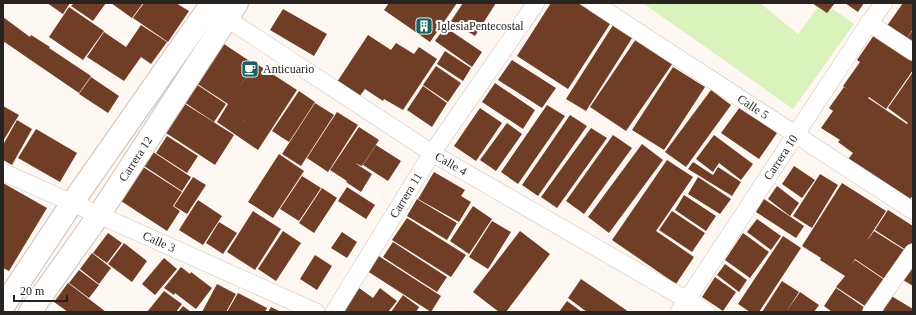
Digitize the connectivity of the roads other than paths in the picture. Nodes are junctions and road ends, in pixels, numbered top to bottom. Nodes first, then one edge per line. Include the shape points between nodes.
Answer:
1 (536, 3) edge
2 (594, 3) edge
3 (884, 3) edge
4 (218, 7) edge
5 (869, 23) junction
6 (913, 52) edge
7 (796, 134) junction
8 (432, 153) junction
9 (3, 172) edge
10 (72, 203) junction
11 (913, 211) edge
12 (98, 215) junction
13 (913, 252) edge
14 (683, 306) edge
15 (3, 307) edge
16 (30, 312) edge
17 (316, 312) edge
18 (334, 312) edge
19 (706, 312) edge
20 (871, 312) edge

1 - 8 street, Carrera 11
2 - 7 street, Calle 5
3 - 5 street, Carrera 10
4 - 8 street, Calle 4
4 - 10 street
4 - 12 street, Carrera 12
5 - 6 street
5 - 7 street, Carrera 10
7 - 11 street, Calle 5
7 - 14 street, Carrera 10
8 - 14 street, Calle 4
8 - 18 street, Carrera 11
9 - 10 street, Calle 3
10 - 12 street, Calle 3
10 - 15 street
12 - 16 street, Carrera 12
12 - 17 street, Calle 3
13 - 20 street
14 - 19 street, Calle 4

